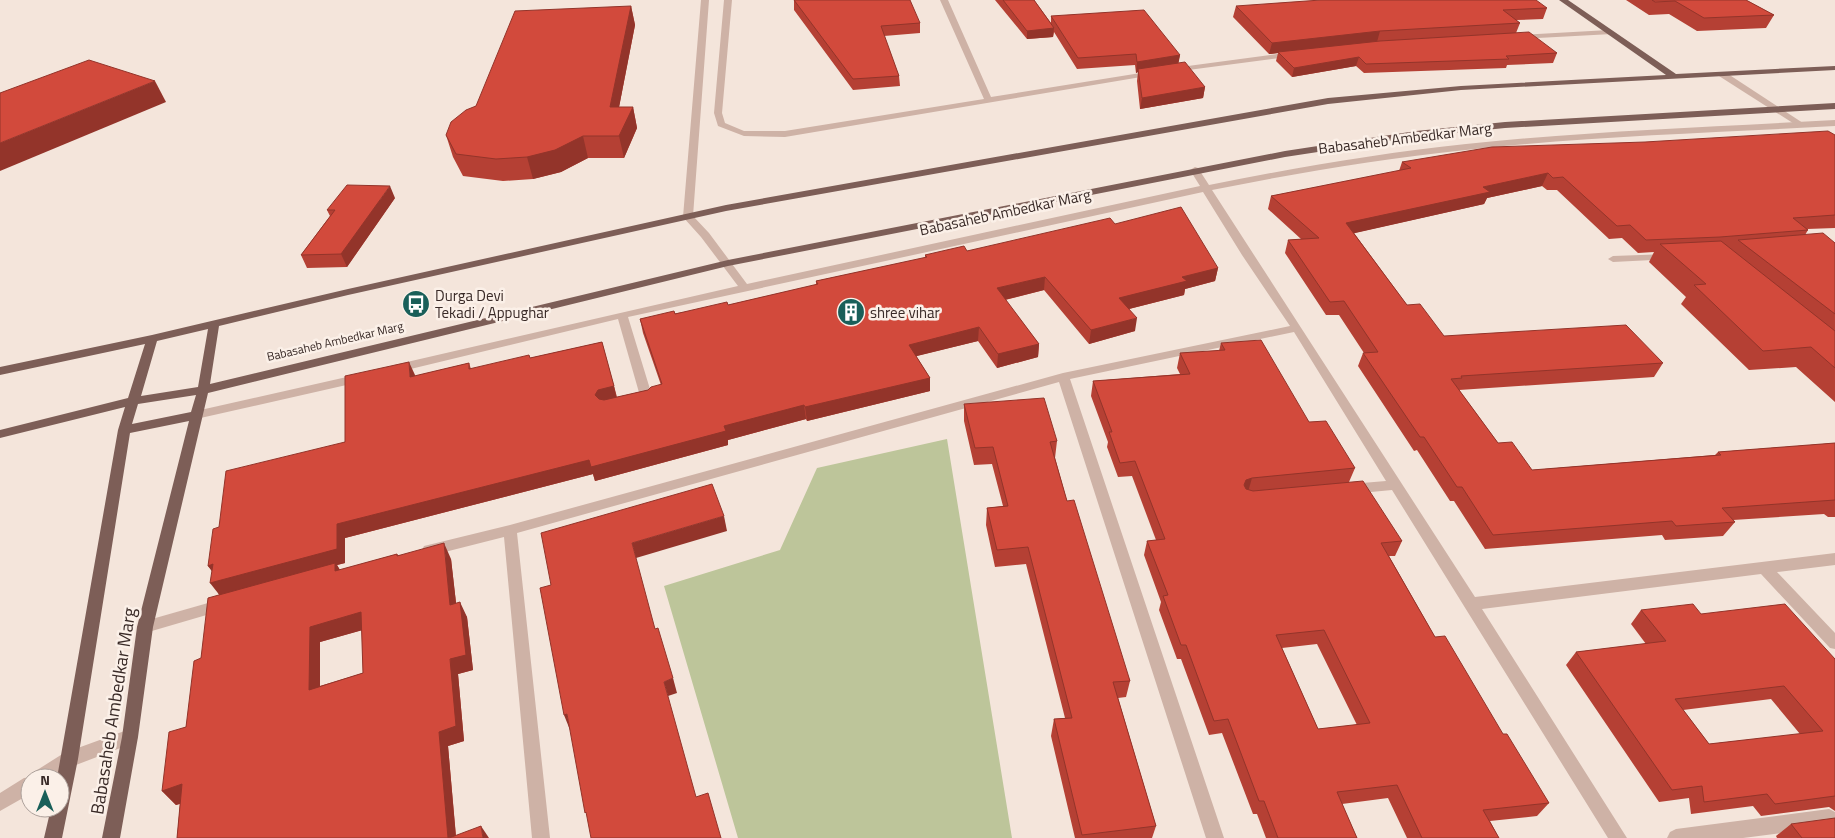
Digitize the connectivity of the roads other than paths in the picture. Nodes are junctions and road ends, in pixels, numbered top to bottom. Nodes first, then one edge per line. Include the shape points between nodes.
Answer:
1 (705, 0) edge
2 (728, 0) edge
3 (944, 0) edge
4 (1563, 0) edge
5 (1609, 32) junction
6 (1512, 38) edge
7 (1305, 53) edge
8 (1835, 68) edge
9 (1167, 71) edge
10 (1158, 72) edge
11 (1722, 74) junction
12 (1673, 76) junction
13 (988, 99) junction
14 (1835, 106) edge
15 (1777, 109) junction
16 (1835, 123) edge
17 (1802, 125) junction
18 (1815, 134) edge
19 (1195, 170) junction
20 (1206, 188) junction
21 (688, 218) junction
22 (1682, 256) edge
23 (1613, 260) dead end
24 (728, 264) junction
25 (744, 287) junction
26 (622, 316) junction
27 (214, 325) junction
28 (1297, 328) junction
29 (152, 339) junction
30 (0, 371) edge
31 (1063, 377) junction
32 (203, 390) junction
33 (132, 402) junction
34 (631, 402) edge
35 (196, 415) junction
36 (124, 430) junction
37 (0, 434) edge
38 (1395, 485) junction
39 (1336, 490) edge
40 (510, 530) junction
41 (417, 553) edge
42 (1835, 559) edge
43 (1763, 567) junction
44 (239, 600) edge
45 (1470, 604) junction
46 (145, 627) junction
47 (1835, 644) edge
48 (130, 737) junction
49 (70, 759) junction
50 (56, 768) edge
51 (68, 768) edge
52 (20, 790) edge
53 (0, 803) edge
54 (58, 818) edge
55 (1829, 818) edge
56 (53, 838) edge
57 (112, 838) edge
58 (541, 838) edge
59 (1215, 838) edge
60 (1618, 838) edge
61 (1676, 838) edge

1 - 21 street
2 - 13 street via 718,112 721,124 733,131 749,135 785,134
3 - 13 street
4 - 5 main road
5 - 6 street
5 - 12 main road
7 - 9 street
8 - 11 main road
10 - 13 street
11 - 12 main road
11 - 15 street
12 - 21 main road via 1460,88 1328,101 726,208
14 - 15 main road, Babasaheb Ambedkar Marg
15 - 17 street
15 - 19 main road, Babasaheb Ambedkar Marg via 1505,125 1416,134
16 - 17 street, Babasaheb Ambedkar Marg
17 - 18 street
17 - 20 street, Babasaheb Ambedkar Marg via 1466,147 1345,162
19 - 20 street
19 - 24 main road, Babasaheb Ambedkar Marg
20 - 25 street, Babasaheb Ambedkar Marg
20 - 28 street
21 - 24 street
21 - 27 main road via 365,288
22 - 23 street
24 - 25 street
24 - 32 main road, Babasaheb Ambedkar Marg
25 - 26 street, Babasaheb Ambedkar Marg
26 - 34 street via 647,398
26 - 35 street, Babasaheb Ambedkar Marg
27 - 29 main road
27 - 32 main road, Babasaheb Ambedkar Marg
28 - 31 street
28 - 38 street
29 - 30 main road
29 - 33 main road
31 - 40 street
31 - 59 street
32 - 33 main road, Babasaheb Ambedkar Marg
32 - 35 main road, Babasaheb Ambedkar Marg
33 - 36 main road
33 - 37 main road, Babasaheb Ambedkar Marg
35 - 36 main road, Babasaheb Ambedkar Marg
35 - 46 main road, Babasaheb Ambedkar Marg
36 - 49 main road
38 - 39 street
38 - 45 street
40 - 41 street
40 - 58 street
42 - 43 street
43 - 45 street
43 - 47 street
44 - 46 street
45 - 60 street
46 - 48 main road, Babasaheb Ambedkar Marg
48 - 49 street
48 - 57 main road, Babasaheb Ambedkar Marg
49 - 50 street
49 - 51 main road
52 - 53 street
54 - 56 main road
55 - 61 street

